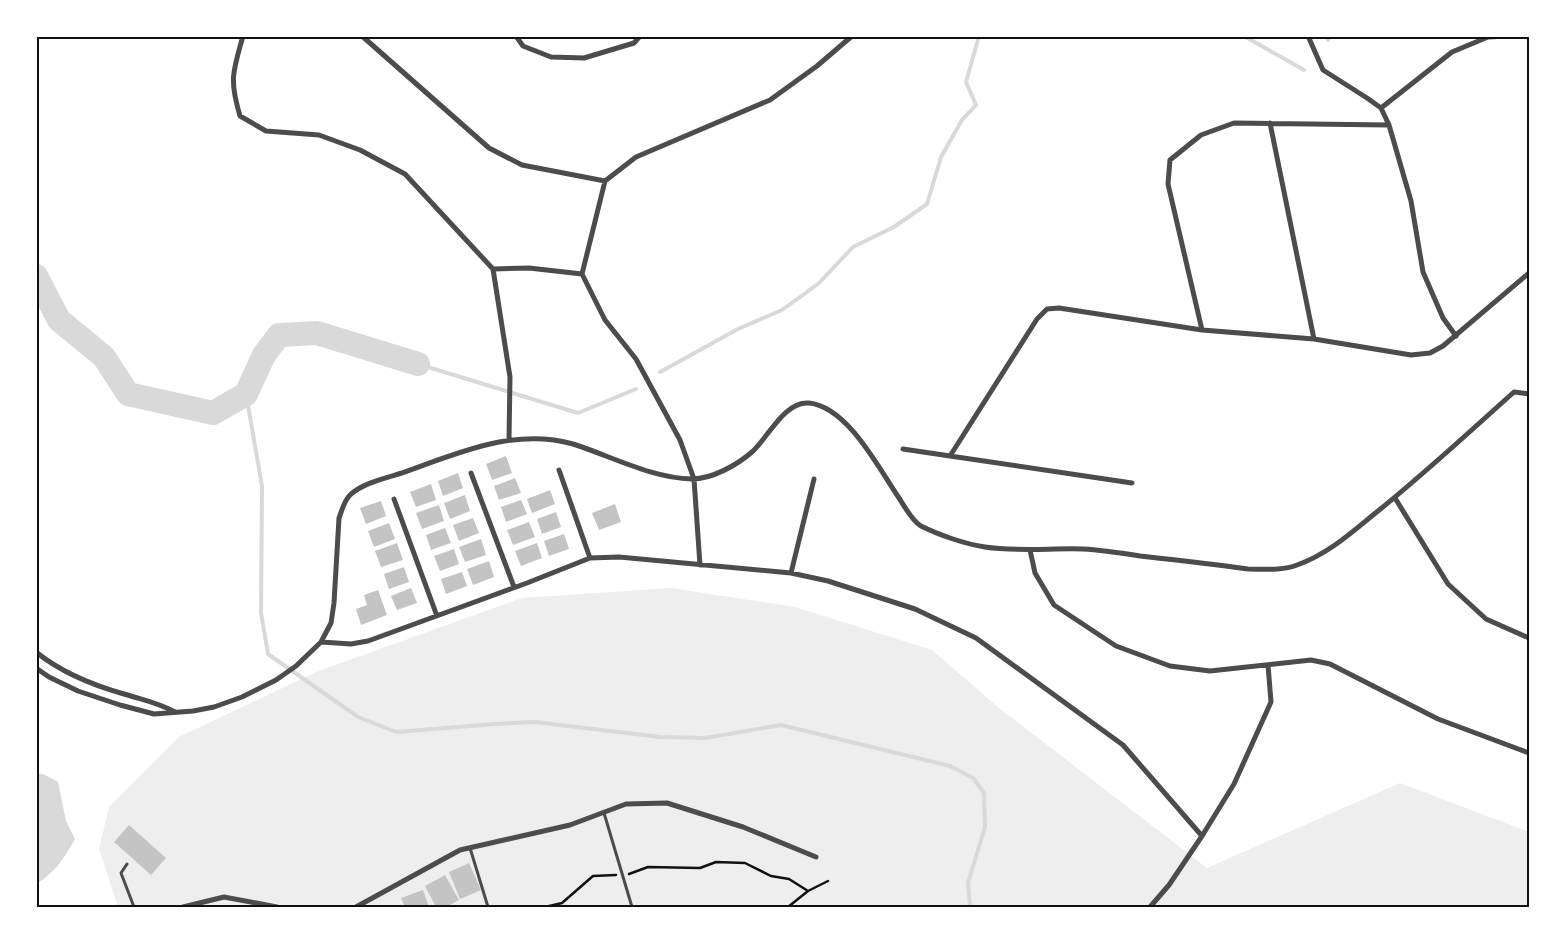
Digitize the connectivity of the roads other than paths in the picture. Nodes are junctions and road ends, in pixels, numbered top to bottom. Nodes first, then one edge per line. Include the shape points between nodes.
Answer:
1 (242, 36) edge
2 (362, 36) edge
3 (516, 36) edge
4 (640, 36) edge
5 (852, 36) edge
6 (1308, 36) edge
7 (1507, 36) edge
8 (1380, 108) junction
9 (1270, 123) junction
10 (1389, 125) junction
11 (605, 181) junction
12 (493, 269) junction
13 (1529, 273) edge
14 (582, 274) junction
15 (1202, 330) junction
16 (1456, 336) junction
17 (1314, 339) junction
18 (1529, 394) edge
19 (509, 440) junction
20 (902, 449) dead end
21 (950, 456) junction
22 (559, 470) dead end
23 (471, 473) dead end
24 (694, 479) junction
25 (814, 479) dead end
26 (1132, 483) dead end
27 (1395, 498) junction
28 (394, 499) dead end
29 (1030, 550) junction
30 (590, 558) junction
31 (700, 565) junction
32 (791, 573) junction
33 (514, 587) junction
34 (437, 616) junction
35 (1529, 638) edge
36 (321, 642) junction
37 (36, 652) edge
38 (1268, 665) junction
39 (36, 668) edge
40 (175, 712) junction
41 (1529, 753) edge
42 (604, 813) junction
43 (1202, 836) junction
44 (470, 847) junction
45 (816, 857) dead end
46 (127, 864) dead end
47 (134, 907) edge
48 (182, 907) edge
49 (277, 907) edge
50 (356, 907) edge
51 (488, 907) edge
52 (632, 907) edge
53 (1150, 907) edge

1 - 12 street via 232,74 233,94 240,116 266,131 319,135 360,150 405,174
2 - 11 street via 489,148 522,165
3 - 4 street via 524,46 551,57 584,58 634,43
5 - 11 street via 770,100 636,157
6 - 8 street via 1323,70
7 - 8 street via 1488,37 1452,52
8 - 10 street
9 - 10 street
9 - 15 street via 1234,123 1201,135 1170,160 1168,184
9 - 17 street
10 - 16 street via 1411,202 1424,272 1442,318
11 - 14 street
12 - 14 street via 528,268
12 - 19 street via 510,377
13 - 16 street
14 - 24 street via 605,320 636,360 680,440
15 - 17 street
15 - 21 street via 1059,308 1047,309 1037,318
16 - 17 street via 1430,352 1411,355
18 - 27 street via 1514,392
19 - 24 street via 571,444 672,477
19 - 36 street via 480,446 382,480 360,488 350,496 339,518 334,603 331,623
20 - 21 street
21 - 26 street
22 - 30 street
23 - 33 street
24 - 29 street via 713,475 735,464 752,452 778,419 794,407 807,403 830,410 848,424 918,525 984,547
24 - 31 street
25 - 32 street
27 - 29 street via 1318,557 1295,566 1248,569 1084,549
27 - 35 street via 1448,584 1486,619
28 - 34 street
29 - 38 street via 1035,573 1054,605 1116,646 1170,666 1210,671
30 - 31 street via 619,557
30 - 33 street
31 - 32 street
32 - 43 street via 915,608 976,638 1123,746
33 - 34 street
34 - 36 street via 368,641 352,644
36 - 40 street via 276,680 242,697 214,707
37 - 40 street via 54,666 83,680 157,702
38 - 41 street via 1311,660 1330,664 1438,719
38 - 43 street via 1271,702 1234,784
39 - 40 street via 78,691 120,705 154,714
42 - 44 street via 570,825
42 - 45 street via 626,804 667,803 743,827
42 - 52 lane
43 - 53 street
44 - 50 street
44 - 51 lane
46 - 47 lane via 121,873
48 - 49 street via 224,897

